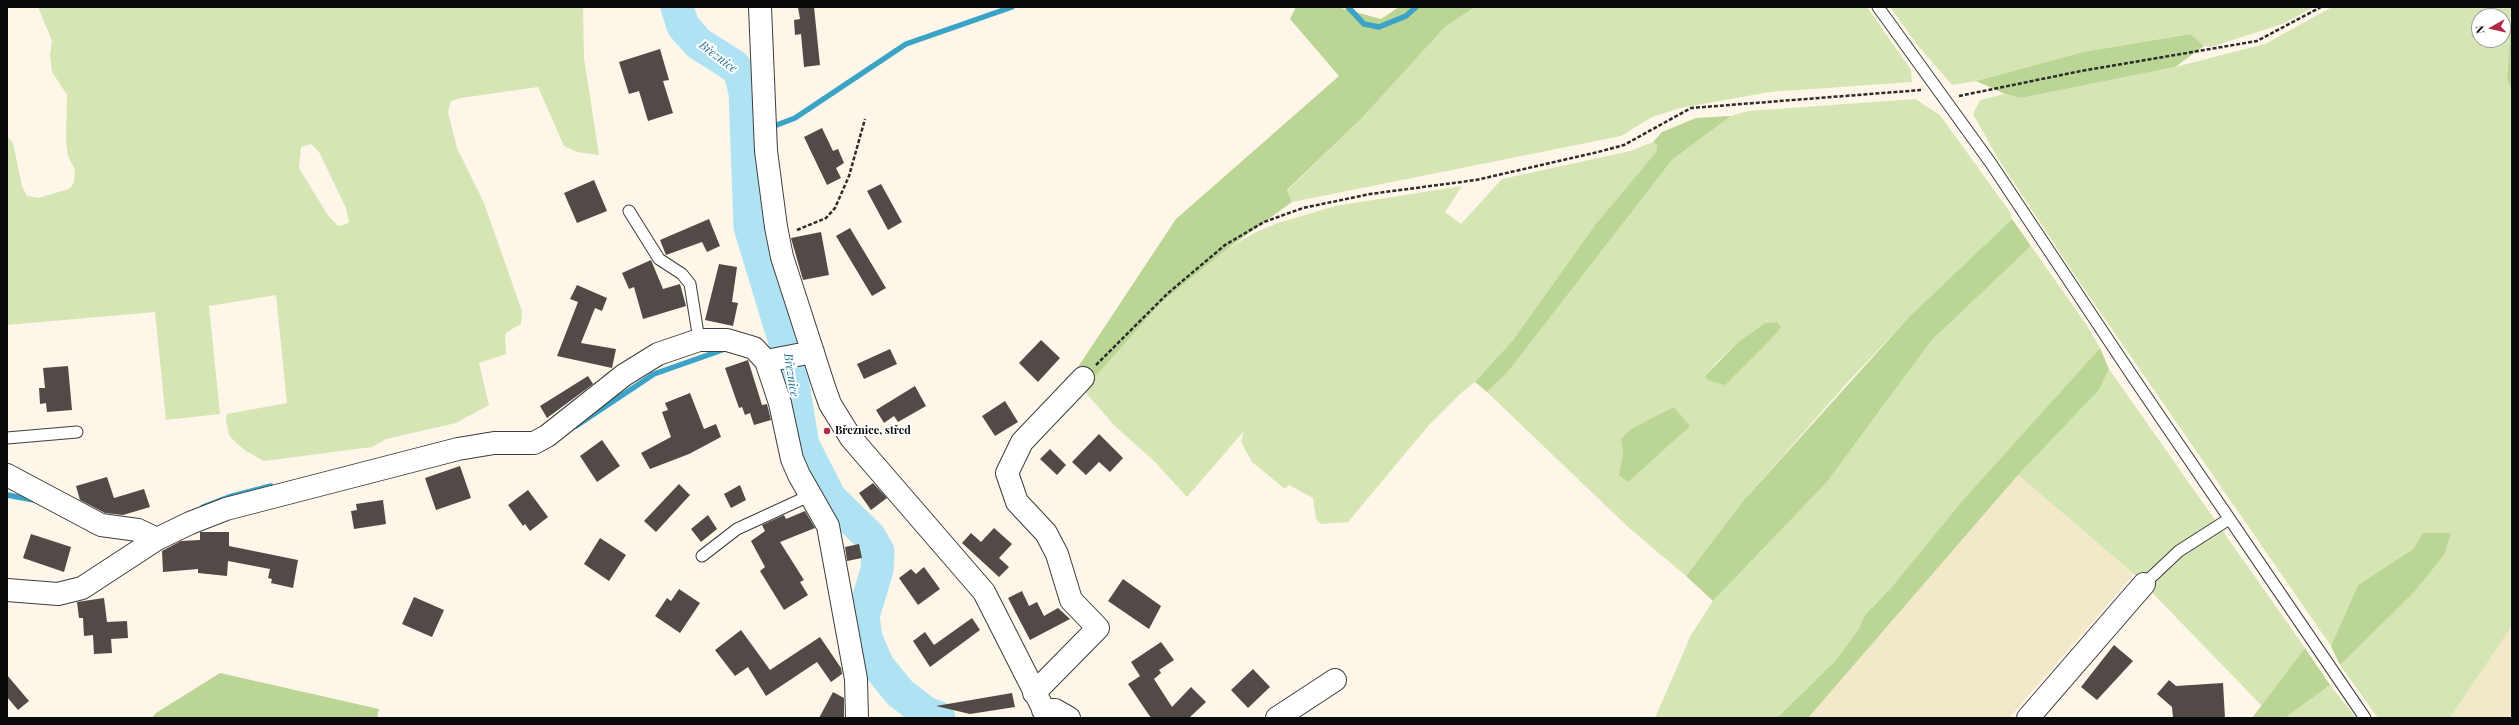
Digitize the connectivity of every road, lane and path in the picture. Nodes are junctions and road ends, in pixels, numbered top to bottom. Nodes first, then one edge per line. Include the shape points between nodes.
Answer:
1 (760, 7) edge
2 (1878, 7) edge
3 (2321, 7) edge
4 (1936, 84) junction
5 (1947, 100) junction
6 (865, 119) dead end
7 (629, 211) dead end
8 (777, 234) junction
9 (699, 340) junction
10 (789, 357) junction
11 (1083, 378) joint
12 (77, 432) dead end
13 (7, 438) edge
14 (7, 474) edge
15 (811, 496) junction
16 (2229, 519) junction
17 (157, 540) junction
18 (702, 556) dead end
19 (2144, 584) joint
20 (7, 590) edge
21 (1335, 680) dead end
22 (1042, 707) edge
23 (857, 718) edge
24 (1069, 718) edge
25 (1277, 718) edge
26 (2028, 718) edge
27 (2365, 718) edge

1 - 8 street via 766,151
2 - 4 lane
3 - 5 path via 2257,41 2081,71
4 - 5 lane
4 - 11 path via 1924,90 1900,94 1691,108 1624,145 1598,152 1476,180 1370,194 1303,208 1264,222 1225,245 1167,294
5 - 16 lane
6 - 8 path via 849,176 835,208 826,218 813,224
7 - 9 lane via 659,259 682,274 690,284
8 - 10 street
9 - 10 street via 726,340 747,344 758,352
9 - 17 street via 664,351 641,363 547,436 534,443 485,444 392,465 226,509
10 - 15 street via 780,403 792,459
10 - 22 street via 830,404 851,438 984,592
11 - 22 street via 1022,442 1007,473 1017,502 1046,533 1057,554 1071,600 1098,628
12 - 13 lane
14 - 17 street via 101,525 138,530
15 - 18 lane via 737,529
15 - 23 street via 825,516 831,538 856,679
16 - 19 lane via 2178,551
16 - 27 lane
17 - 20 street via 101,577 74,591 58,594
19 - 26 street
21 - 25 street
22 - 24 street via 1055,710

